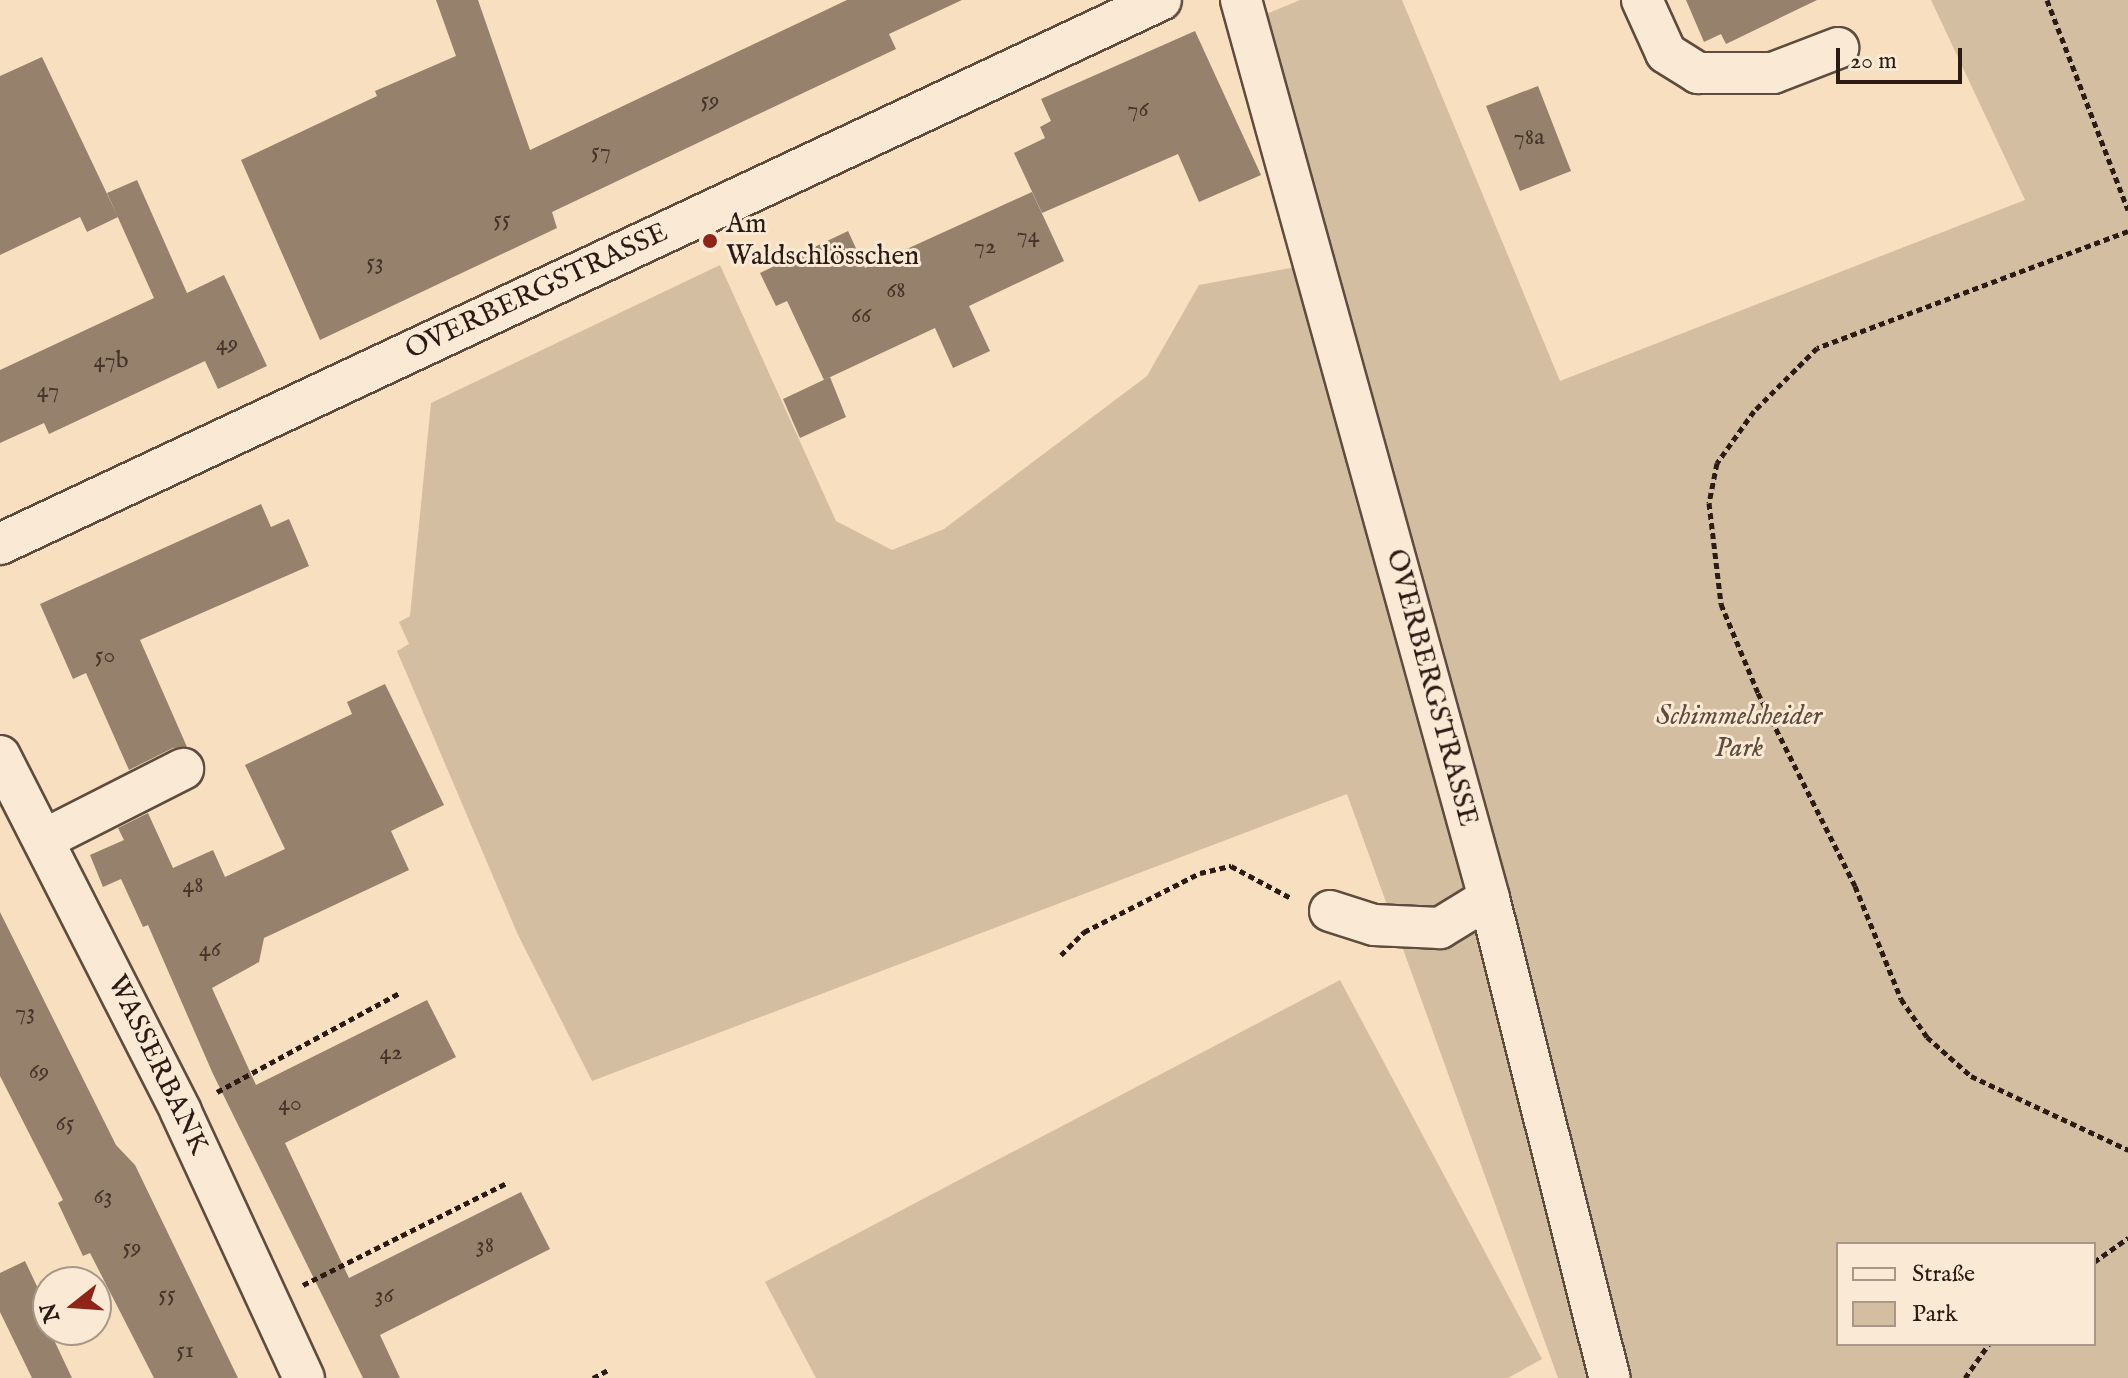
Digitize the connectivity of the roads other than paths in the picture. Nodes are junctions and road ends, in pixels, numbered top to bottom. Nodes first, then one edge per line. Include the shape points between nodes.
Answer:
1 (1161, 0) edge
2 (1241, 0) edge
3 (1642, 0) edge
4 (1113, 10) edge
5 (1838, 48) dead end
6 (0, 544) edge
7 (0, 756) edge
8 (183, 769) dead end
9 (45, 839) junction
10 (1489, 898) junction
11 (1330, 911) road end
12 (304, 1378) edge
13 (1610, 1378) edge

1 - 4 street, OVERBERGSTRASSE
2 - 10 street, OVERBERGSTRASSE
3 - 5 street via 1666,53 1698,73 1773,73
4 - 6 street, OVERBERGSTRASSE
7 - 9 street, WASSERBANK
8 - 9 street
9 - 12 street, WASSERBANK via 181,1112
10 - 11 street via 1440,928 1374,925
10 - 13 street, OVERBERGSTRASSE

